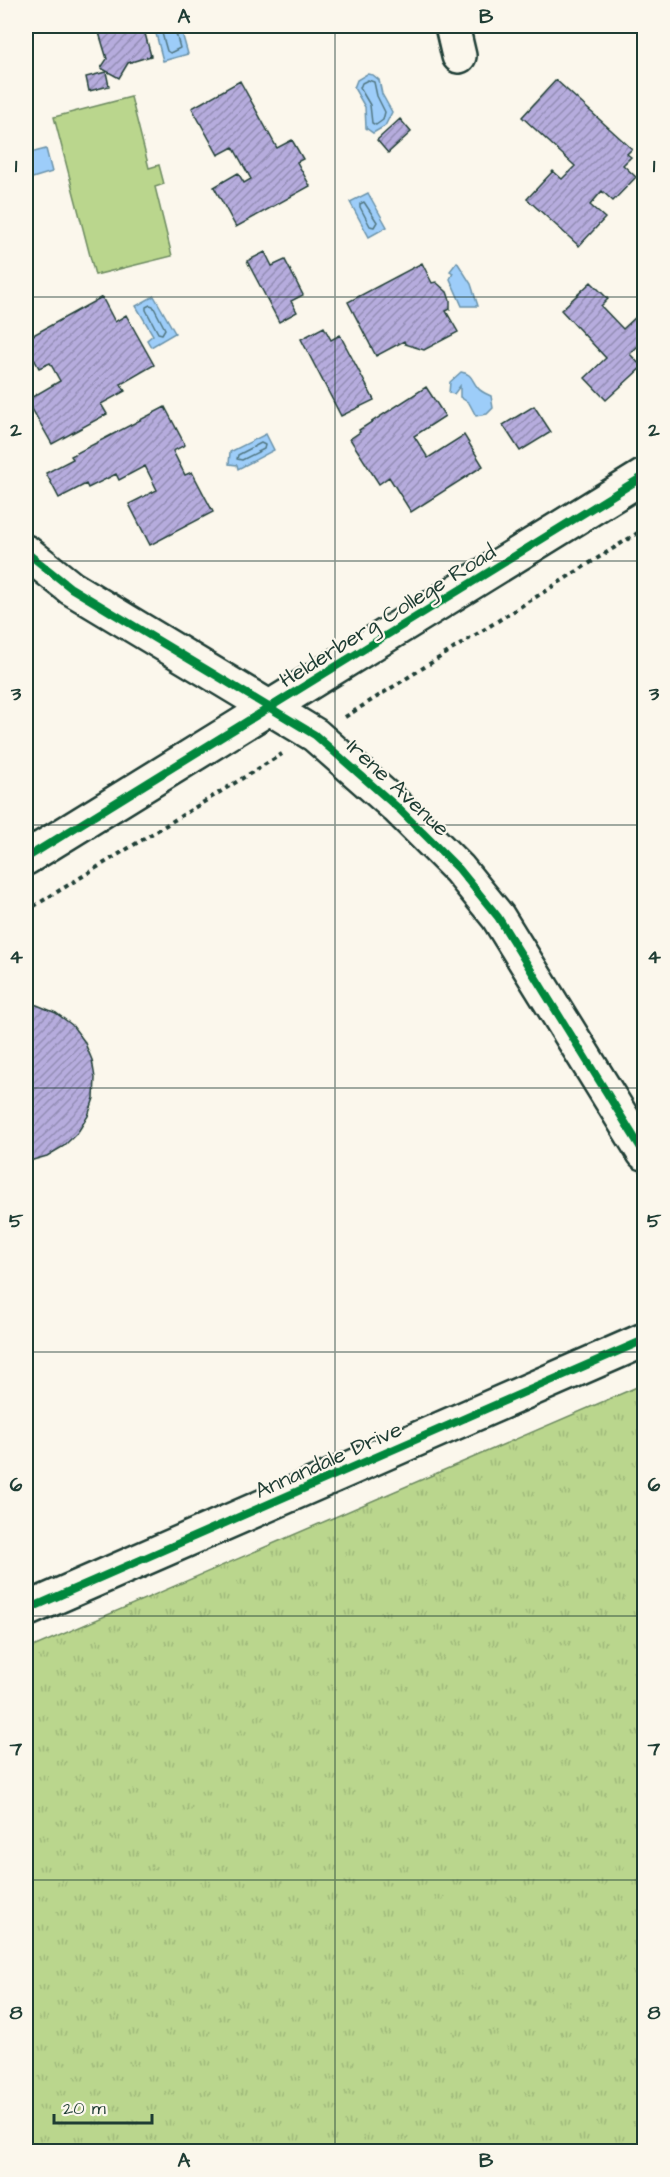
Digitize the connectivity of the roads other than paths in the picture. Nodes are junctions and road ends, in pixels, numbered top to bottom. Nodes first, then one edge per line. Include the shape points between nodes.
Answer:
1 (645, 476) edge
2 (26, 552) edge
3 (271, 708) junction
4 (26, 858) edge
5 (645, 1153) edge
6 (645, 1340) edge
7 (26, 1610) edge

1 - 3 street, Helderberg College Road
2 - 3 street, Irene Avenue via 71,588
3 - 4 street, Helderberg College Road
3 - 5 street, Irene Avenue via 315,735 360,773 479,891
6 - 7 street, Annandale Drive

